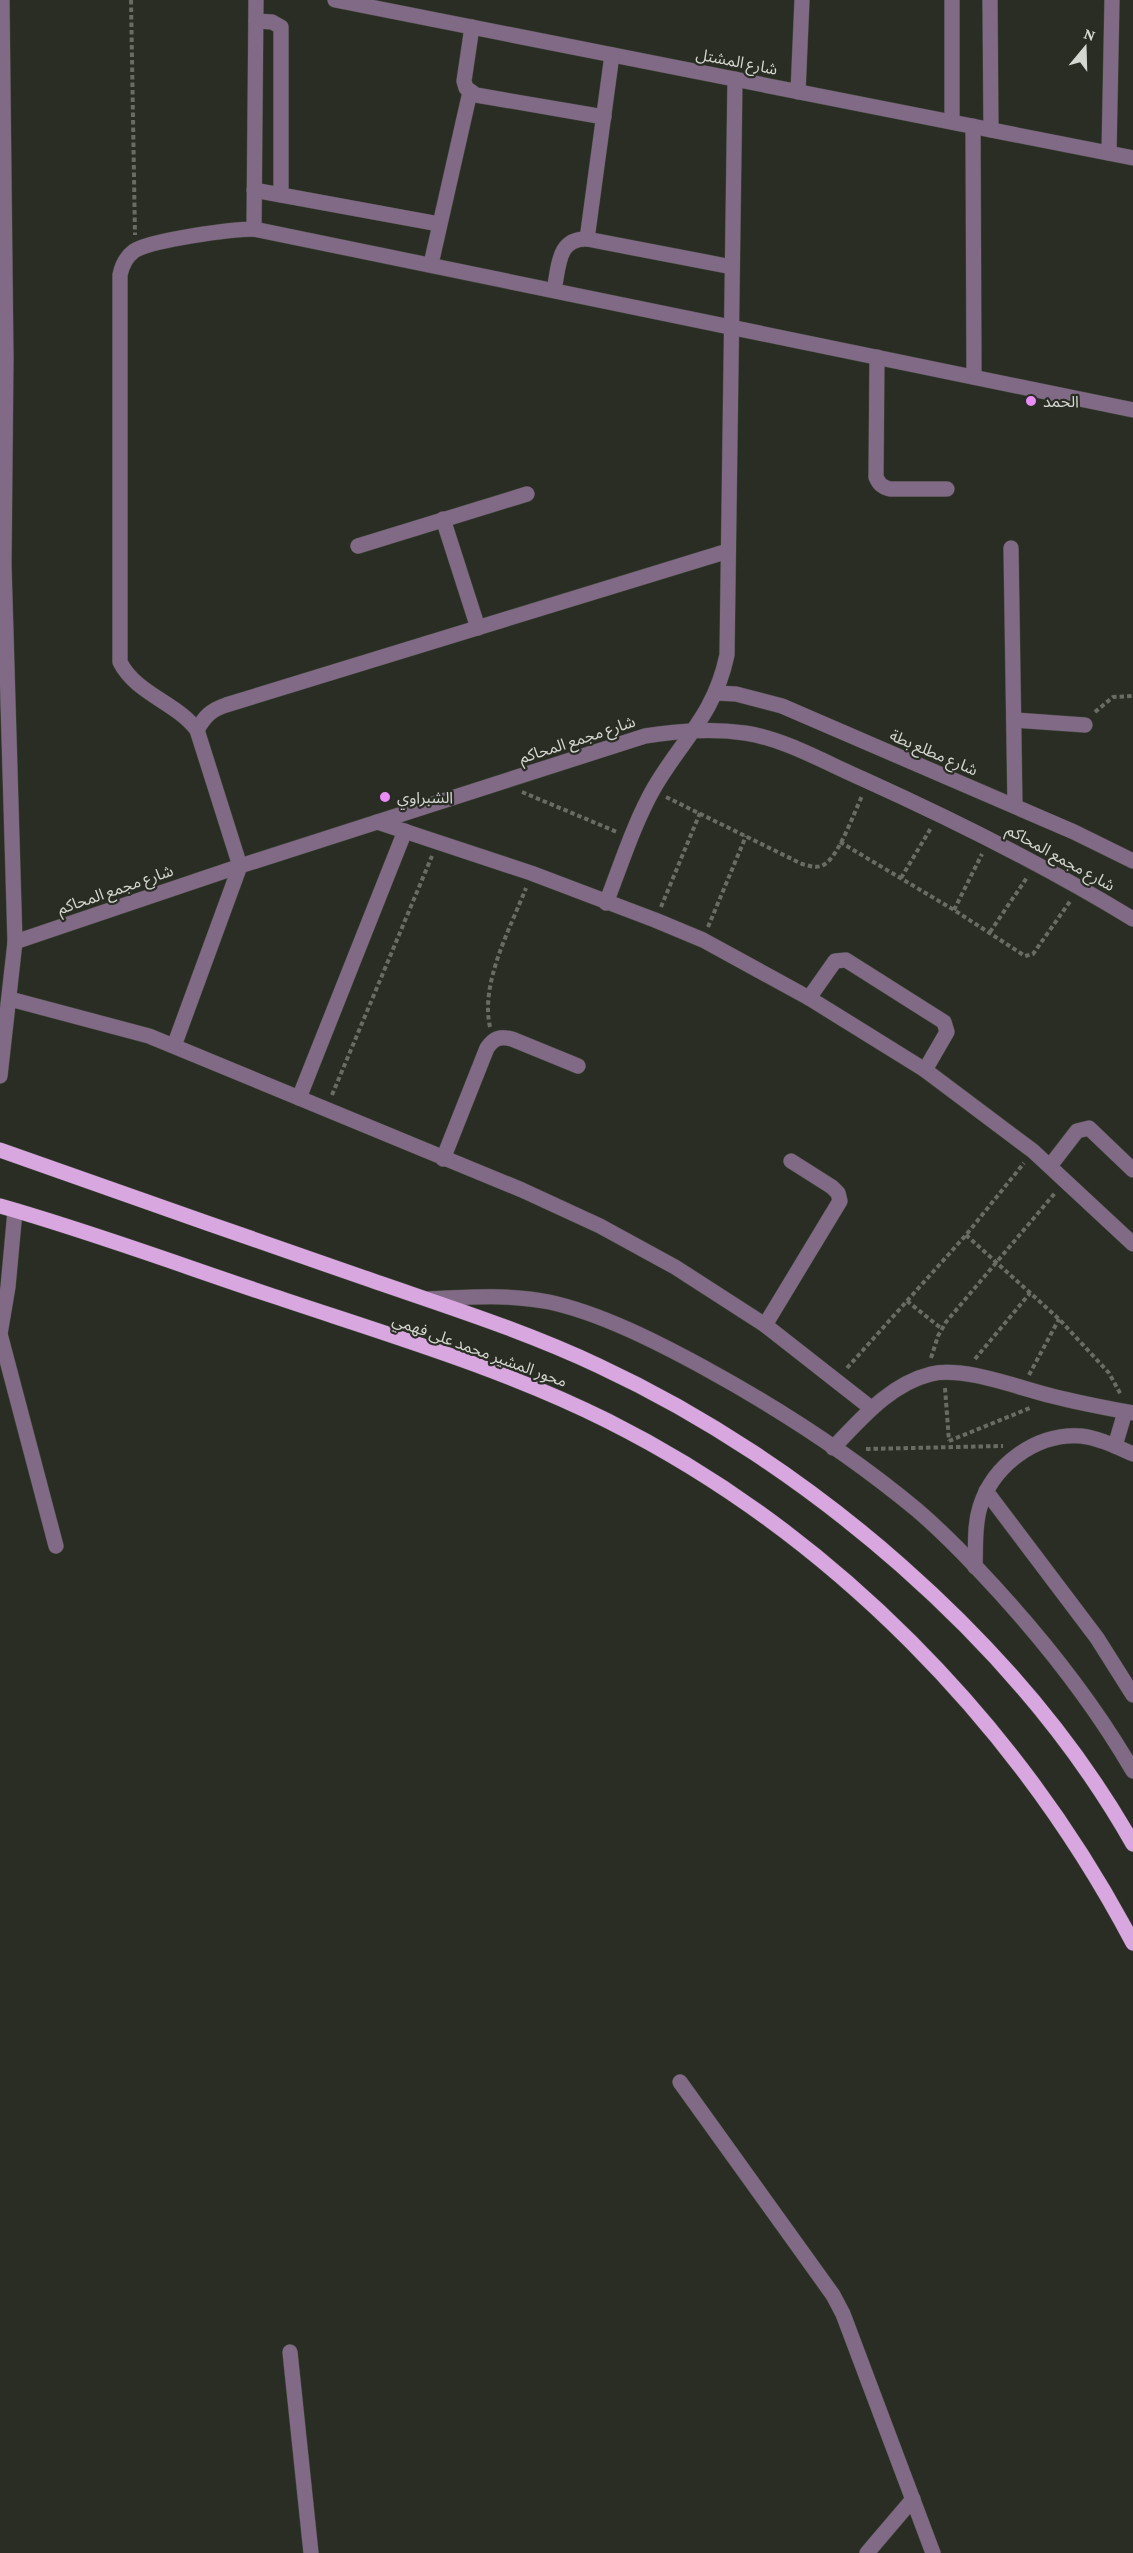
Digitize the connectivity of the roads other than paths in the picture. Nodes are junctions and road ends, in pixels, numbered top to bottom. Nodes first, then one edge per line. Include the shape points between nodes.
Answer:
1 (3, 0) edge
2 (256, 0) edge
3 (335, 0) edge
4 (802, 0) edge
5 (952, 0) edge
6 (990, 0) edge
7 (1112, 0) edge
8 (256, 21) junction
9 (472, 27) junction
10 (612, 55) junction
11 (735, 79) junction
12 (470, 92) junction
13 (798, 92) junction
14 (604, 117) junction
15 (952, 122) junction
16 (973, 126) junction
17 (991, 130) junction
18 (1109, 153) junction
19 (1133, 158) edge
20 (254, 190) junction
21 (281, 195) junction
22 (439, 224) junction
23 (254, 229) junction
24 (587, 239) junction
25 (2, 249) edge
26 (431, 264) junction
27 (732, 267) junction
28 (554, 290) junction
29 (3, 327) edge
30 (731, 327) junction
31 (3, 352) edge
32 (877, 357) junction
33 (974, 377) junction
34 (1133, 410) edge
35 (947, 489) dead end
36 (527, 494) dead end
37 (2, 503) edge
38 (443, 519) junction
39 (358, 546) dead end
40 (1011, 548) dead end
41 (728, 551) junction
42 (2, 570) edge
43 (3, 618) edge
44 (478, 628) junction
45 (4, 691) edge
46 (716, 693) junction
47 (1014, 720) junction
48 (1085, 725) road end
49 (696, 729) junction
50 (197, 730) junction
51 (1015, 806) junction
52 (377, 822) junction
53 (405, 831) junction
54 (1133, 861) edge
55 (240, 866) junction
56 (606, 903) junction
57 (1133, 919) edge
58 (15, 942) junction
59 (809, 998) junction
60 (10, 999) junction
61 (174, 1046) junction
62 (578, 1066) dead end
63 (925, 1070) junction
64 (0, 1076) edge
65 (298, 1098) junction
66 (0, 1150) edge
67 (443, 1158) junction
68 (791, 1161) dead end
69 (1050, 1166) junction
70 (1133, 1170) edge
71 (7, 1209) edge
72 (1133, 1244) edge
73 (425, 1299) junction
74 (765, 1325) junction
75 (0, 1334) edge
76 (872, 1408) junction
77 (1129, 1413) edge
78 (1115, 1446) junction
79 (834, 1449) junction
80 (1133, 1454) edge
81 (986, 1491) junction
82 (56, 1546) dead end
83 (975, 1567) junction
84 (1133, 1695) edge
85 (1133, 1771) edge
86 (1133, 1844) edge
87 (1133, 1942) edge
88 (680, 2082) dead end
89 (290, 2352) dead end
90 (914, 2499) junction
91 (311, 2553) edge
92 (867, 2553) edge
93 (933, 2553) edge

1 - 25 street
2 - 8 street
3 - 9 street, شارع المشتل
4 - 13 street
5 - 15 street
6 - 17 street
7 - 18 street
8 - 20 street
8 - 21 street via 281,27
9 - 10 street, شارع المشتل
9 - 12 street via 464,81
10 - 11 street, شارع المشتل
10 - 14 street
11 - 13 street, شارع المشتل
11 - 27 street
12 - 14 street
12 - 22 street
13 - 15 street, شارع المشتل
14 - 24 street
15 - 16 street, شارع المشتل
16 - 17 street, شارع المشتل
16 - 33 street
17 - 18 street, شارع المشتل
18 - 19 street, شارع المشتل
20 - 21 street
20 - 23 street
21 - 22 street
22 - 26 street
23 - 26 street
23 - 50 street via 220,231 135,251 120,275 120,662 127,676 188,718
24 - 27 street
24 - 28 street via 566,244
25 - 29 street
26 - 28 street
27 - 30 street
28 - 30 street
29 - 31 street
30 - 32 street
30 - 41 street
31 - 37 street
32 - 33 street
32 - 35 street via 879,483 890,489
33 - 34 street
36 - 38 street
37 - 42 street
38 - 39 street
38 - 44 street
40 - 47 street
41 - 44 street
41 - 46 street via 727,656
42 - 43 street
43 - 45 street
44 - 50 street via 213,710
45 - 58 street
46 - 49 street
46 - 51 street, شارع مطلع بطة via 782,706
47 - 48 street
47 - 51 street
49 - 52 street, شارع مجمع المحاكم via 645,736
49 - 56 street via 653,790
49 - 57 street, شارع مجمع المحاكم via 746,733 795,749 990,838
50 - 55 street
51 - 54 street, شارع مطلع بطة
52 - 53 street
52 - 55 street, شارع مجمع المحاكم
53 - 56 street
53 - 65 street
55 - 58 street, شارع مجمع المحاكم
55 - 61 street
56 - 59 street via 703,940
58 - 60 street
59 - 63 street
59 - 63 street via 835,961 846,960 944,1022 947,1032
60 - 61 street via 124,1028
60 - 64 street
61 - 65 street
62 - 67 street via 512,1039 493,1040
63 - 69 street
65 - 67 street
66 - 73 main road, محور المشير محمد على فهمي
67 - 74 street via 600,1226 675,1267
68 - 74 street via 832,1187 840,1201
69 - 70 street via 1077,1131 1089,1128
69 - 72 street
71 - 75 street via 8,1287
71 - 87 main road, محور المشير محمد على فهمي via 506,1375 610,1422 709,1479 814,1556 895,1626 936,1669 1017,1762 1055,1814
73 - 79 street via 495,1296 551,1303 578,1311 681,1355
73 - 86 main road, محور المشير محمد على فهمي via 550,1344 650,1391 744,1446 843,1517 934,1596 1002,1666 1064,1741
74 - 76 street
75 - 82 street
76 - 77 street via 910,1382 937,1373 963,1373
76 - 79 street
77 - 78 street
78 - 80 street
78 - 81 street via 1082,1436 1058,1437 1033,1445 999,1472
79 - 83 street via 918,1511
81 - 83 street via 976,1527
81 - 84 street via 1097,1638
83 - 85 street via 1058,1661
88 - 90 street via 833,2295
89 - 91 street
90 - 92 street
90 - 93 street

